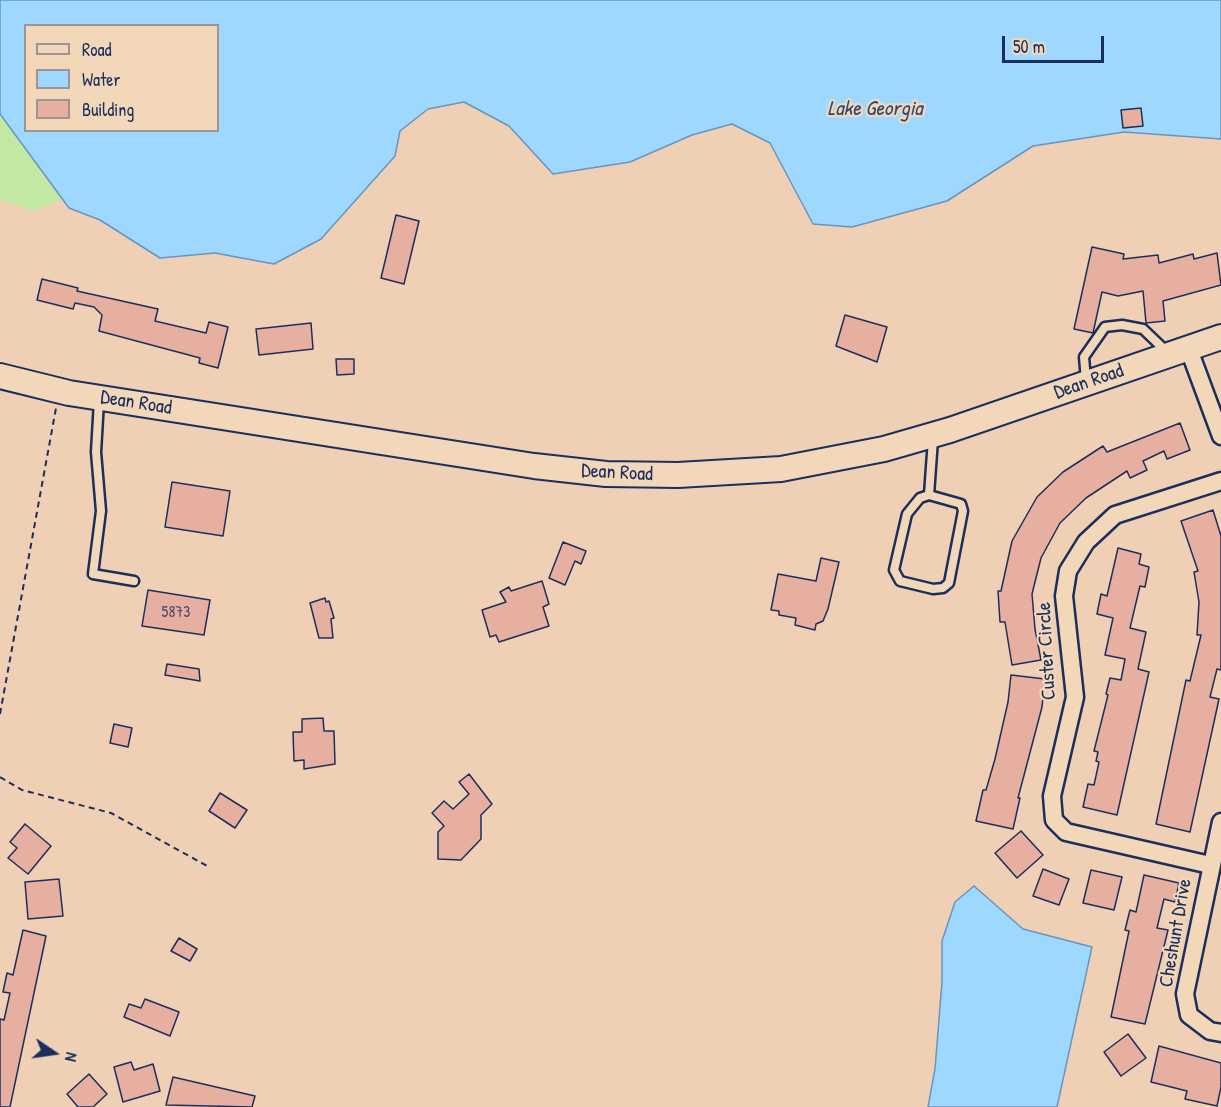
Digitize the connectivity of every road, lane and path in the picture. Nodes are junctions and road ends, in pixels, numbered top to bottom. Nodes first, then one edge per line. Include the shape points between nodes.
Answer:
1 (1221, 337) edge
2 (1179, 351) junction
3 (0, 375) edge
4 (1086, 383) junction
5 (59, 391) junction
6 (99, 397) junction
7 (933, 435) junction
8 (1221, 436) edge
9 (1221, 481) edge
10 (929, 495) junction
11 (134, 581) dead end
12 (0, 714) edge
13 (0, 777) edge
14 (1221, 822) edge
15 (1210, 865) junction
16 (209, 867) dead end
17 (1221, 1033) edge

1 - 2 main road, Dean Road
2 - 4 main road, Dean Road
2 - 4 lane via 1143,329 1105,327 1084,357
2 - 8 street
3 - 5 main road, Dean Road
4 - 7 main road, Dean Road
5 - 6 main road, Dean Road
5 - 12 path
6 - 7 main road, Dean Road via 515,463 624,474 718,474 792,467 855,456
6 - 11 lane via 96,452 101,511 93,574
7 - 10 lane
9 - 15 street, Custer Circle via 1115,515 1086,542 1068,571 1064,596 1075,698 1052,796 1054,820 1066,832
10 - 10 lane via 920,498 908,514 894,570 900,581 933,589 949,584 963,511 961,504
13 - 16 path via 22,790 111,813
14 - 15 street, Cheshunt Drive
15 - 17 street, Cheshunt Drive via 1185,994 1189,1015 1210,1031

